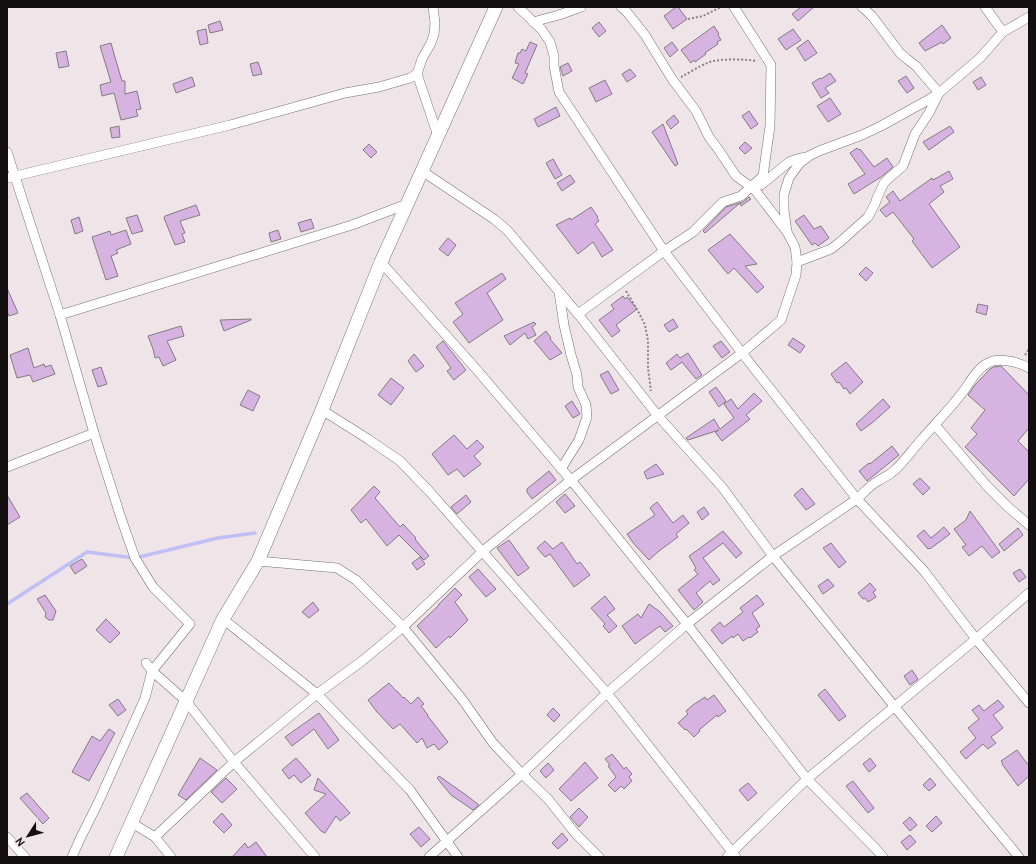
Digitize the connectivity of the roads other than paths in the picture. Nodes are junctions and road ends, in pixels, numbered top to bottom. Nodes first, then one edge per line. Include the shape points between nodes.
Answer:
1 (433, 7) edge
2 (496, 7) edge
3 (518, 7) edge
4 (580, 7) edge
5 (621, 7) edge
6 (734, 7) edge
7 (862, 7) edge
8 (985, 7) edge
9 (1029, 17) edge
10 (533, 22) junction
11 (1004, 32) junction
12 (417, 74) junction
13 (939, 93) junction
14 (438, 136) junction
15 (7, 152) edge
16 (809, 156) junction
17 (422, 171) junction
18 (11, 177) edge
19 (753, 189) junction
20 (407, 204) junction
21 (788, 232) junction
22 (664, 251) junction
23 (381, 262) junction
24 (797, 262) junction
25 (559, 292) junction
26 (578, 314) junction
27 (60, 315) junction
28 (742, 353) junction
29 (1029, 368) edge
30 (322, 410) junction
31 (658, 416) junction
32 (935, 425) junction
33 (94, 433) junction
34 (7, 467) edge
35 (561, 469) junction
36 (571, 480) junction
37 (857, 499) junction
38 (1029, 525) edge
39 (483, 551) junction
40 (773, 556) junction
41 (258, 561) junction
42 (1029, 593) edge
43 (223, 619) junction
44 (687, 624) junction
45 (403, 627) junction
46 (976, 639) junction
47 (146, 663) dead end
48 (152, 671) junction
49 (607, 693) junction
50 (317, 694) junction
51 (186, 701) junction
52 (1029, 703) edge
53 (894, 706) junction
54 (234, 762) junction
55 (522, 774) junction
56 (808, 779) junction
57 (132, 822) junction
58 (7, 837) edge
59 (155, 837) junction
60 (446, 842) junction
61 (731, 855) edge
62 (25, 857) edge
63 (72, 857) edge
64 (116, 857) edge
65 (171, 857) edge
66 (315, 857) edge
67 (430, 857) edge
68 (458, 857) edge
69 (599, 857) edge
70 (883, 857) edge
71 (1019, 857) edge

1 - 12 street via 434,34
2 - 14 main road
3 - 10 street
4 - 10 street
5 - 19 street via 645,35 736,176
6 - 19 street via 770,65 770,126 763,176
7 - 13 street
8 - 11 street
9 - 11 street
10 - 22 street via 550,42 559,92
11 - 13 street via 980,58
12 - 14 street
12 - 18 street via 379,87 345,93 230,125
13 - 16 street via 862,135
13 - 24 street via 916,134 903,166 884,184 868,217 831,249
14 - 17 main road
15 - 18 street
16 - 19 street via 789,162
16 - 21 street via 799,164 789,178 784,194
17 - 20 main road
17 - 25 street via 498,222
18 - 27 street
19 - 21 street
19 - 22 street via 723,202 693,232
20 - 23 main road
20 - 27 street via 352,224
21 - 24 street via 795,247
22 - 26 street
22 - 28 street
23 - 30 main road
23 - 35 street
24 - 28 street via 796,274 781,320
25 - 26 street
25 - 35 street via 578,387 586,405 587,418
26 - 31 street
27 - 33 street
28 - 31 street
28 - 37 street
29 - 32 street via 1015,362 997,360 988,363
30 - 39 street via 400,461
30 - 41 main road
31 - 36 street
31 - 40 street via 722,487
32 - 37 street via 895,470 877,481
32 - 38 street via 987,486
33 - 34 street
33 - 48 street via 134,558 154,587 190,624
35 - 36 street
36 - 39 street
36 - 44 street
37 - 40 street
37 - 46 street via 924,570
39 - 45 street
39 - 49 street
40 - 44 street
40 - 53 street
41 - 43 main road
41 - 45 street via 337,568 356,580
42 - 46 street
43 - 50 street
43 - 51 main road
44 - 49 street
44 - 56 street
45 - 50 street
45 - 55 street via 462,699 493,742
46 - 52 street
46 - 53 street
47 - 48 street
48 - 51 street
48 - 63 street via 145,698
49 - 55 street
49 - 61 street
50 - 54 street
50 - 60 street via 410,790
51 - 54 street
51 - 57 main road
53 - 56 street
53 - 71 street
54 - 59 street
54 - 66 street
55 - 60 street
55 - 69 street via 548,799 575,833
56 - 61 street
56 - 70 street
57 - 59 street
57 - 64 main road
58 - 62 street
59 - 65 street
60 - 67 street
60 - 68 street

